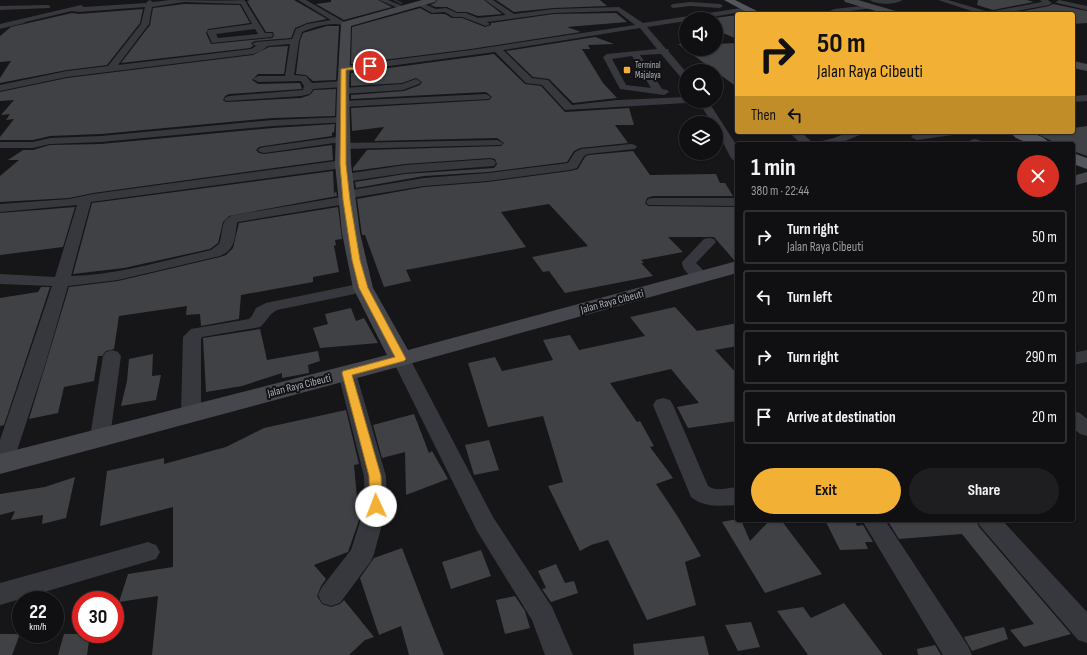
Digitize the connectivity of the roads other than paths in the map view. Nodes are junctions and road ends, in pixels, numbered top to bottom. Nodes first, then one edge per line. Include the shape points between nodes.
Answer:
1 (171, 0) edge
2 (319, 0) edge
3 (382, 0) edge
4 (488, 0) edge
5 (595, 0) edge
6 (728, 0) edge
7 (848, 0) edge
8 (899, 0) edge
9 (941, 0) edge
10 (1074, 0) edge
11 (138, 1) edge
12 (303, 1) edge
13 (1046, 1) edge
14 (425, 2) edge
15 (1060, 2) junction
16 (872, 3) edge
17 (150, 4) junction
18 (738, 5) junction
19 (673, 6) dead end
20 (72, 7) junction
21 (0, 8) edge
22 (403, 8) junction
23 (604, 8) junction
24 (1087, 8) edge
25 (748, 9) junction
26 (569, 10) junction
27 (834, 10) dead end
28 (754, 12) edge
29 (892, 12) edge
30 (982, 12) edge
31 (1001, 12) edge
32 (512, 16) junction
33 (573, 18) dead end
34 (476, 21) junction
35 (341, 23) junction
36 (486, 24) dead end
37 (0, 26) edge
38 (257, 26) junction
39 (642, 26) junction
40 (580, 27) dead end
41 (223, 30) junction
42 (299, 31) junction
43 (287, 32) dead end
44 (275, 34) dead end
45 (587, 34) junction
46 (227, 40) junction
47 (264, 40) junction
48 (295, 41) junction
49 (496, 49) junction
50 (180, 51) dead end
51 (665, 52) junction
52 (634, 53) junction
53 (135, 56) dead end
54 (120, 57) junction
55 (1075, 65) edge
56 (111, 68) junction
57 (1087, 68) edge
58 (679, 69) edge
59 (288, 78) junction
60 (258, 79) dead end
61 (416, 82) dead end
62 (309, 86) junction
63 (343, 87) junction
64 (0, 88) edge
65 (679, 91) edge
66 (659, 92) junction
67 (486, 97) dead end
68 (1087, 98) edge
69 (229, 99) dead end
70 (1075, 99) edge
71 (679, 100) edge
72 (707, 108) edge
73 (344, 120) junction
74 (796, 134) edge
75 (854, 134) edge
76 (938, 134) edge
77 (1021, 134) edge
78 (917, 137) dead end
79 (344, 142) junction
80 (806, 142) edge
81 (833, 142) edge
82 (1039, 142) edge
83 (497, 143) dead end
84 (0, 145) edge
85 (631, 147) dead end
86 (264, 150) dead end
87 (735, 154) edge
88 (1075, 159) edge
89 (490, 163) dead end
90 (1087, 164) edge
91 (344, 171) junction
92 (1087, 177) edge
93 (1075, 180) edge
94 (346, 198) junction
95 (85, 200) junction
96 (653, 202) dead end
97 (735, 202) edge
98 (0, 208) edge
99 (709, 242) dead end
100 (735, 268) edge
101 (702, 277) junction
102 (0, 279) edge
103 (62, 282) junction
104 (363, 288) junction
105 (112, 356) dead end
106 (1087, 356) edge
107 (401, 359) junction
108 (1075, 359) edge
109 (347, 373) junction
110 (663, 405) dead end
111 (191, 413) junction
112 (1075, 420) edge
113 (1087, 429) edge
114 (100, 438) junction
115 (1, 464) edge
116 (735, 496) edge
117 (874, 522) edge
118 (990, 522) edge
119 (148, 552) dead end
120 (0, 594) edge
121 (331, 595) dead end
122 (1087, 631) edge
123 (559, 655) edge
124 (958, 655) edge

1 - 17 street
2 - 12 street
3 - 22 street
4 - 32 street
5 - 23 street
6 - 18 main road
7 - 16 street
8 - 16 street
9 - 30 street
10 - 15 street
11 - 17 street
11 - 20 street
12 - 35 street
13 - 15 street
13 - 31 street via 1049,4
14 - 22 street
14 - 34 street via 435,11 446,10
15 - 24 street
16 - 27 street
16 - 29 street
17 - 20 street
17 - 38 street via 184,0 243,2
17 - 54 street via 145,24
18 - 19 street
18 - 25 main road
20 - 21 street
20 - 37 street
22 - 35 street
23 - 26 street
23 - 39 street via 621,9
25 - 28 main road
25 - 39 street
26 - 32 street
26 - 33 street
32 - 34 street
34 - 36 street
35 - 42 street via 310,26
35 - 63 street
38 - 41 street
38 - 47 street
39 - 45 street
39 - 51 street
40 - 45 street
41 - 46 street
41 - 46 street via 210,32 214,40
42 - 43 street
42 - 48 street
44 - 47 street
45 - 49 street
46 - 47 street
47 - 48 street
47 - 50 street
47 - 56 street via 253,51
48 - 59 street
49 - 63 street
49 - 71 street via 529,81 545,82 567,107
51 - 52 street
51 - 58 street
52 - 66 street
52 - 66 street via 607,57 623,87
53 - 54 street
54 - 56 street
55 - 57 street
56 - 64 street
59 - 60 street
59 - 62 street via 304,78
61 - 63 street via 403,87
62 - 63 street
62 - 69 street via 307,92 301,94
63 - 67 street
63 - 73 street
65 - 66 street
68 - 70 street
72 - 87 street
73 - 79 street
73 - 84 street via 50,141 34,145
74 - 80 street
75 - 81 street
76 - 78 street
77 - 82 main road
79 - 83 street
79 - 86 street
79 - 91 street
85 - 94 street via 585,151 579,154 574,165 570,166 488,177 424,182
88 - 90 main road
89 - 91 street
91 - 94 street
91 - 95 street
92 - 93 street
94 - 103 street via 234,219 230,222 227,245 215,253 140,270
94 - 104 street
95 - 98 street
95 - 103 street
96 - 97 street
99 - 101 street via 689,262
100 - 101 street, Jalan Raya Cibeuti
101 - 107 street, Jalan Raya Cibeuti
102 - 103 street
103 - 115 street via 27,394
104 - 107 street
104 - 111 street via 272,306 262,311 260,318 254,323 193,335
105 - 114 street
106 - 108 street
107 - 109 street, Jalan Raya Cibeuti
107 - 123 street via 485,524 543,615
109 - 111 street, Jalan Raya Cibeuti
109 - 121 street via 375,476 376,506 362,554
110 - 116 street via 699,490 714,498
111 - 114 street, Jalan Raya Cibeuti
112 - 113 street
114 - 115 street, Jalan Raya Cibeuti
117 - 124 street
118 - 122 street
119 - 120 street

